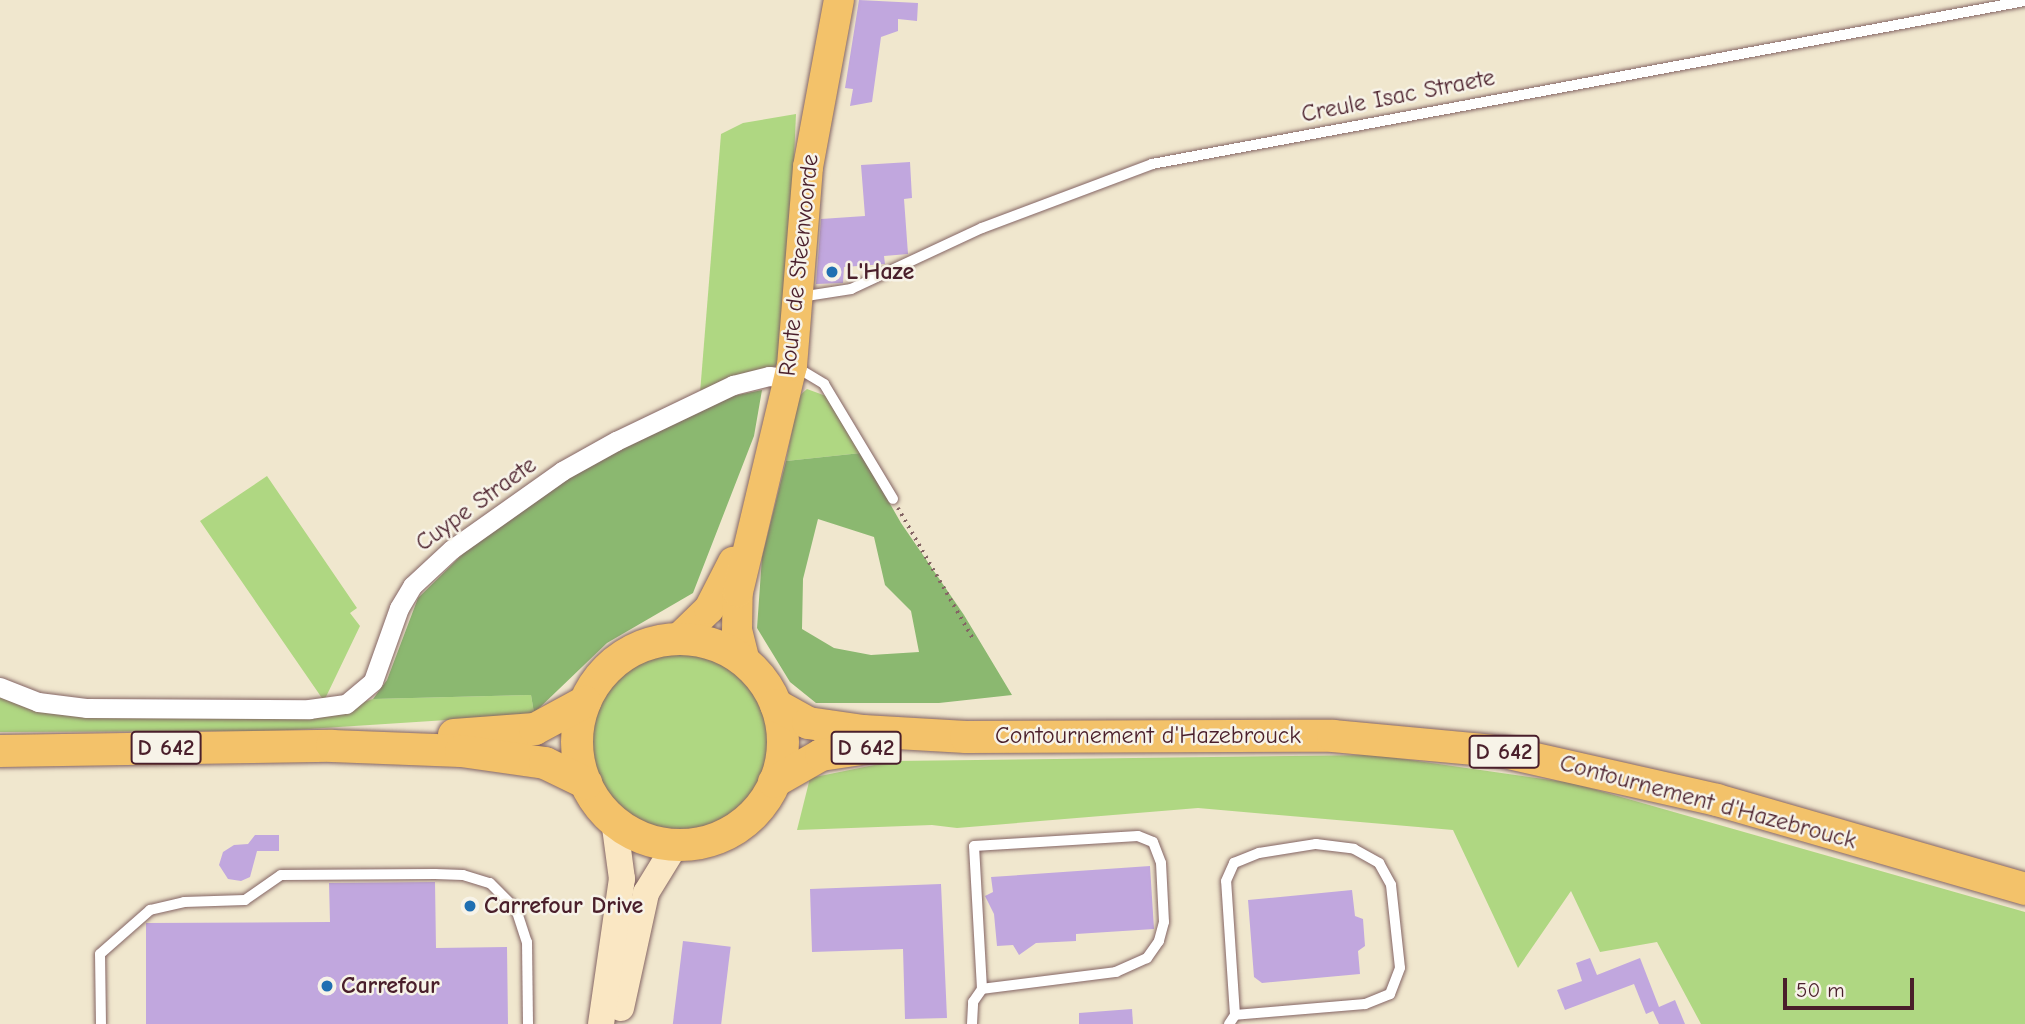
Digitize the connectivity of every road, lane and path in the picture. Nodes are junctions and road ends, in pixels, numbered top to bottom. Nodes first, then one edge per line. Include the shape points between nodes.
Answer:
1 (839, 0) edge
2 (2025, 1) edge
3 (800, 297) junction
4 (790, 372) junction
5 (893, 499) joint
6 (750, 527) junction
7 (678, 639) junction
8 (974, 640) dead end
9 (744, 662) junction
10 (0, 687) edge
11 (585, 702) junction
12 (776, 705) junction
13 (966, 737) junction
14 (332, 746) junction
15 (0, 751) edge
16 (774, 782) junction
17 (586, 783) junction
18 (614, 820) junction
19 (676, 844) junction
20 (2025, 889) edge
21 (982, 989) junction
22 (1232, 1019) edge
23 (101, 1024) edge
24 (528, 1024) edge
25 (601, 1024) edge
26 (618, 1024) edge
27 (972, 1024) edge

1 - 3 main road, Route de Steenvoorde via 808,167
2 - 3 lane, Creule Isac Straete via 1152,164 971,232 851,289
3 - 4 main road, Route de Steenvoorde
4 - 5 lane via 810,372 824,384
4 - 6 main road, Route de Steenvoorde
4 - 10 street, Cuype Straete via 733,385 615,441 562,471 452,549 412,586 373,681 362,696 346,704 309,709 86,708 38,702
5 - 8 path
6 - 7 main road, Route de Steenvoorde via 715,600
6 - 9 main road, Route de Steenvoorde via 736,611
7 - 9 highway via 718,646
7 - 11 highway via 651,643 618,659 599,678
9 - 12 highway
11 - 14 highway, D 642 via 552,724 528,731
11 - 17 highway via 577,738
12 - 13 highway, Contournement d'Hazebrouck / D 642 via 808,723 826,727
12 - 16 highway via 783,744
13 - 16 highway, Contournement d'Hazebrouck / D 642 via 831,752 802,762
13 - 20 highway, Contournement d'Hazebrouck / D 642 via 1292,734 1490,750 1707,797
14 - 15 highway, D 642
14 - 17 highway, D 642 via 515,758 556,766
16 - 19 highway via 756,810 730,831 709,840
17 - 18 highway
18 - 19 highway via 638,835
18 - 25 main road via 622,879
19 - 26 main road via 646,893
21 - 21 lane via 974,846 1138,836 1153,842 1161,863 1164,922 1159,941 1147,958 1116,972
21 - 27 lane via 972,1008
22 - 22 lane via 1226,881 1234,863 1259,853 1316,844 1354,849 1379,863 1391,885 1400,968 1390,994 1365,1004
23 - 24 lane via 100,954 150,911 184,902 245,900 281,875 435,874 463,875 490,883 516,909 527,942

